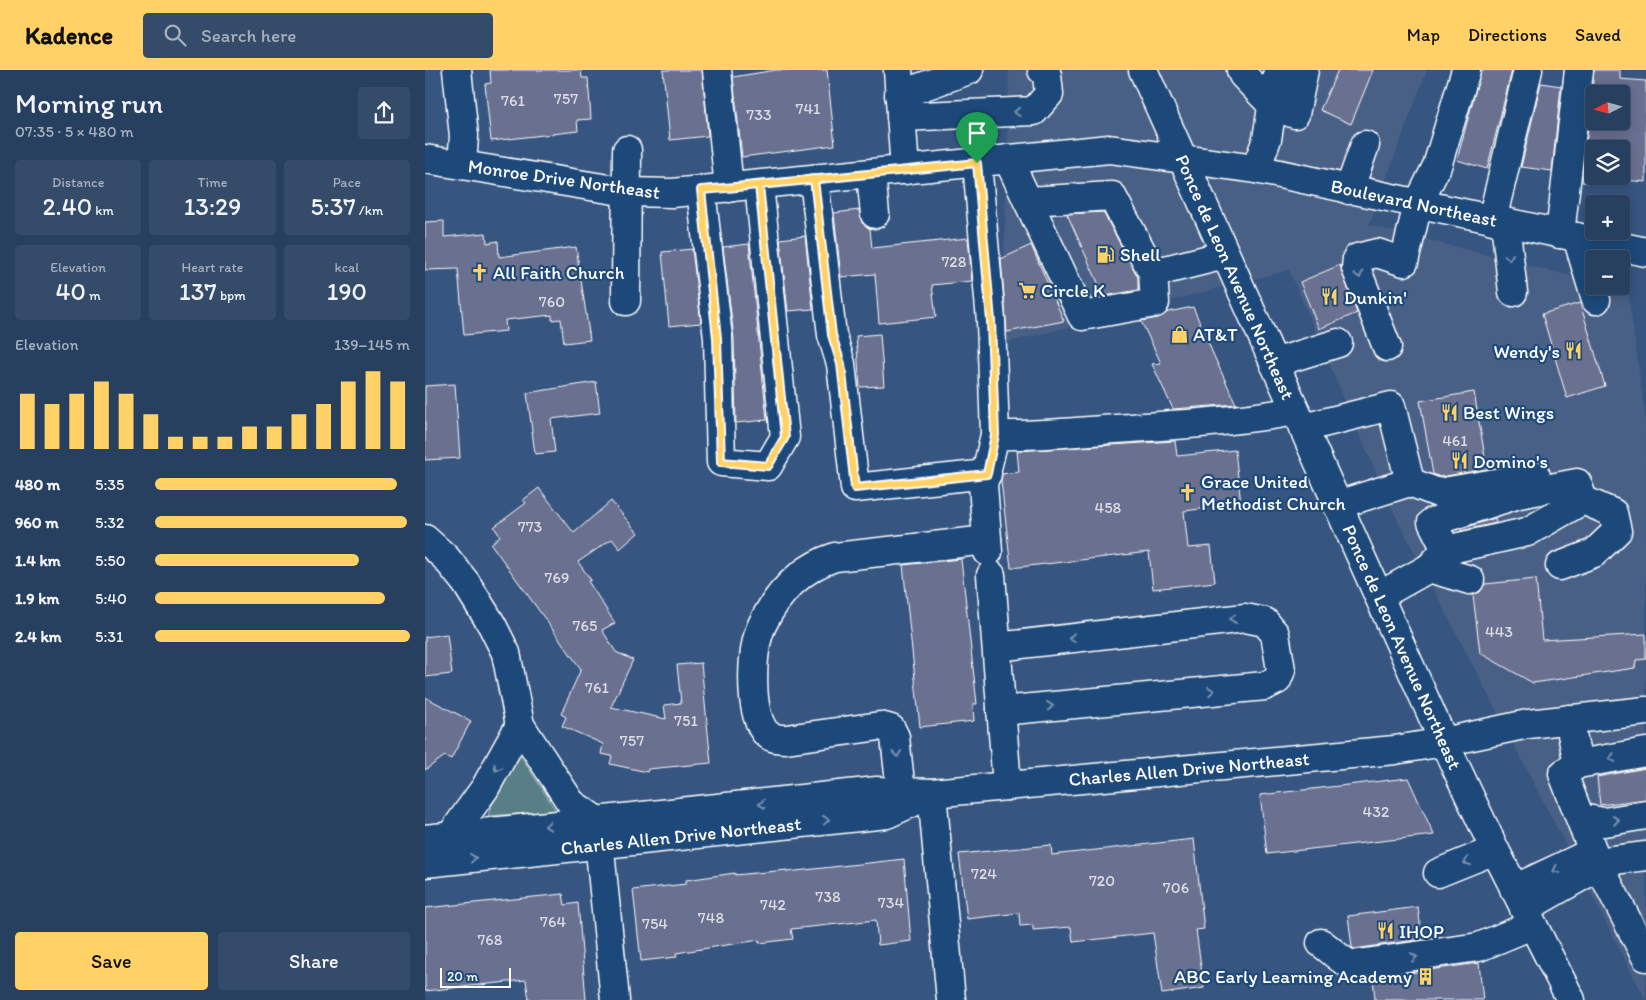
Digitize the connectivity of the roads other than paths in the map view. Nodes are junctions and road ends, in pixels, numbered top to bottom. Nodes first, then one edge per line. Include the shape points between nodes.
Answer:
1 (457, 70) edge
2 (717, 70) edge
3 (969, 70) edge
4 (1042, 70) edge
5 (1143, 70) edge
6 (1241, 70) edge
7 (1278, 70) edge
8 (1304, 70) edge
9 (1466, 70) edge
10 (1528, 70) edge
11 (1579, 70) edge
12 (899, 94) edge
13 (1284, 110) junction
14 (1365, 145) dead end
15 (627, 150) dead end
16 (425, 158) edge
17 (1181, 158) junction
18 (1008, 159) junction
19 (977, 163) junction
20 (462, 164) junction
21 (1256, 169) junction
22 (905, 170) junction
23 (871, 174) junction
24 (814, 179) junction
25 (759, 185) junction
26 (729, 188) junction
27 (701, 190) junction
28 (1349, 190) junction
29 (627, 192) junction
30 (1028, 201) junction
31 (1418, 204) junction
32 (875, 214) dead end
33 (1498, 221) junction
34 (1569, 236) junction
35 (1646, 252) edge
36 (1225, 255) junction
37 (1153, 273) junction
38 (1513, 292) dead end
39 (1596, 300) dead end
40 (626, 301) dead end
41 (1338, 343) dead end
42 (1387, 347) dead end
43 (1274, 363) junction
44 (1299, 420) junction
45 (995, 435) junction
46 (987, 474) junction
47 (1536, 476) dead end
48 (1410, 482) junction
49 (1583, 500) junction
50 (1337, 505) junction
51 (425, 539) edge
52 (988, 546) junction
53 (1438, 559) junction
54 (1560, 566) dead end
55 (1470, 580) dead end
56 (1379, 596) junction
57 (997, 647) junction
58 (1001, 711) junction
59 (1646, 711) edge
60 (1569, 719) junction
61 (520, 725) junction
62 (1445, 742) junction
63 (1646, 752) edge
64 (1578, 764) junction
65 (1007, 786) junction
66 (901, 792) junction
67 (932, 793) junction
68 (1646, 815) edge
69 (1580, 818) junction
70 (598, 832) junction
71 (437, 838) edge
72 (1495, 850) junction
73 (1646, 856) edge
74 (1597, 862) junction
75 (425, 863) edge
76 (1438, 873) dead end
77 (1524, 908) junction
78 (1646, 918) edge
79 (1321, 944) dead end
80 (1645, 952) edge
81 (615, 1000) edge
82 (951, 1000) edge
83 (1571, 1000) edge

1 - 20 main road via 464,136
2 - 26 main road
3 - 12 main road
4 -> 12 main road via 1047,75 1049,94 1034,111
5 - 17 main road, Ponce de Leon Avenue Northeast
6 - 13 main road
7 - 13 main road
8 - 13 main road
9 - 31 main road via 1437,166
10 - 33 main road
11 - 34 main road
12 - 22 main road
13 - 21 main road via 1267,138
14 - 28 main road
15 - 29 main road
16 - 20 main road, Monroe Drive Northeast
17 - 18 main road, Monroe Drive Northeast via 1109,149
17 - 21 main road, Boulevard Northeast
17 - 36 main road, Ponce de Leon Avenue Northeast
18 - 19 main road, Monroe Drive Northeast
18 - 30 main road
19 - 22 main road, Monroe Drive Northeast
19 - 45 main road via 991,321
20 - 29 main road, Monroe Drive Northeast
21 - 28 main road, Boulevard Northeast
22 - 23 main road, Monroe Drive Northeast
23 - 24 main road, Monroe Drive Northeast
23 - 32 main road
24 - 25 main road, Monroe Drive Northeast
24 - 46 main road via 832,335 841,364 855,488
25 - 26 main road, Monroe Drive Northeast
25 - 27 main road via 785,437 768,466 721,462 717,338
26 - 27 main road, Monroe Drive Northeast
27 - 29 main road, Monroe Drive Northeast
28 - 31 main road, Boulevard Northeast
29 - 40 main road
30 - 37 main road via 1112,196
30 - 37 main road via 1082,316 1155,303
31 - 33 main road, Boulevard Northeast
31 -> 42 main road via 1404,262 1377,253 1357,258 1356,268
33 - 34 main road, Boulevard Northeast
33 -> 38 main road
34 - 35 main road, Boulevard Northeast
34 - 39 main road
36 - 37 main road
36 - 43 main road, Ponce de Leon Avenue Northeast
41 - 43 main road
43 - 44 main road, Ponce de Leon Avenue Northeast
44 - 45 main road via 1246,420 1033,436
44 - 48 main road via 1391,406
44 - 50 main road, Ponce de Leon Avenue Northeast
45 - 46 main road
46 - 52 main road via 983,485
47 - 48 main road via 1438,493
48 - 50 main road
49 - 53 main road via 1527,532
49 - 53 main road via 1577,483 1519,494 1432,522
49 - 54 main road via 1613,513 1617,531 1594,552
50 - 56 main road, Ponce de Leon Avenue Northeast
51 - 61 main road via 466,583 492,624 506,653
52 - 57 main road
52 -> 66 main road via 835,557 815,564 796,578 778,598 762,626 754,657 753,682 763,730 774,738 786,738 880,726 891,729 895,737
53 - 55 main road
53 - 56 main road
56 - 62 main road, Ponce de Leon Avenue Northeast
57 - 58 main road
58 -> 57 main road via 1265,686 1277,680 1281,670 1275,634 1265,622 1245,618
58 - 65 main road
59 - 60 main road, Charles Allen Drive Northeast
60 - 62 main road, Charles Allen Drive Northeast
60 - 64 main road
61 - 70 main road via 571,803
61 -> 71 main road via 485,788
62 - 65 main road, Charles Allen Drive Northeast via 1395,750
62 - 72 main road, Ponce de Leon Avenue Northeast
63 -> 64 main road
64 - 69 main road via 1563,774
65 - 67 main road, Charles Allen Drive Northeast
66 - 67 main road, Charles Allen Drive Northeast
66 -> 70 main road, Charles Allen Drive Northeast via 877,790
70 -> 67 main road, Charles Allen Drive Northeast via 887,814
67 - 82 main road
69 -> 68 main road via 1604,822
69 - 74 main road
70 -> 71 main road, Charles Allen Drive Northeast
75 -> 70 main road, Charles Allen Drive Northeast
70 - 81 main road
72 -> 76 main road
72 - 77 main road, Ponce de Leon Avenue Northeast
73 - 74 main road
74 - 77 main road via 1589,872
74 - 80 main road
79 -> 77 main road via 1351,965 1479,947
77 - 83 main road, Ponce de Leon Avenue Northeast
78 - 80 main road via 1643,924

